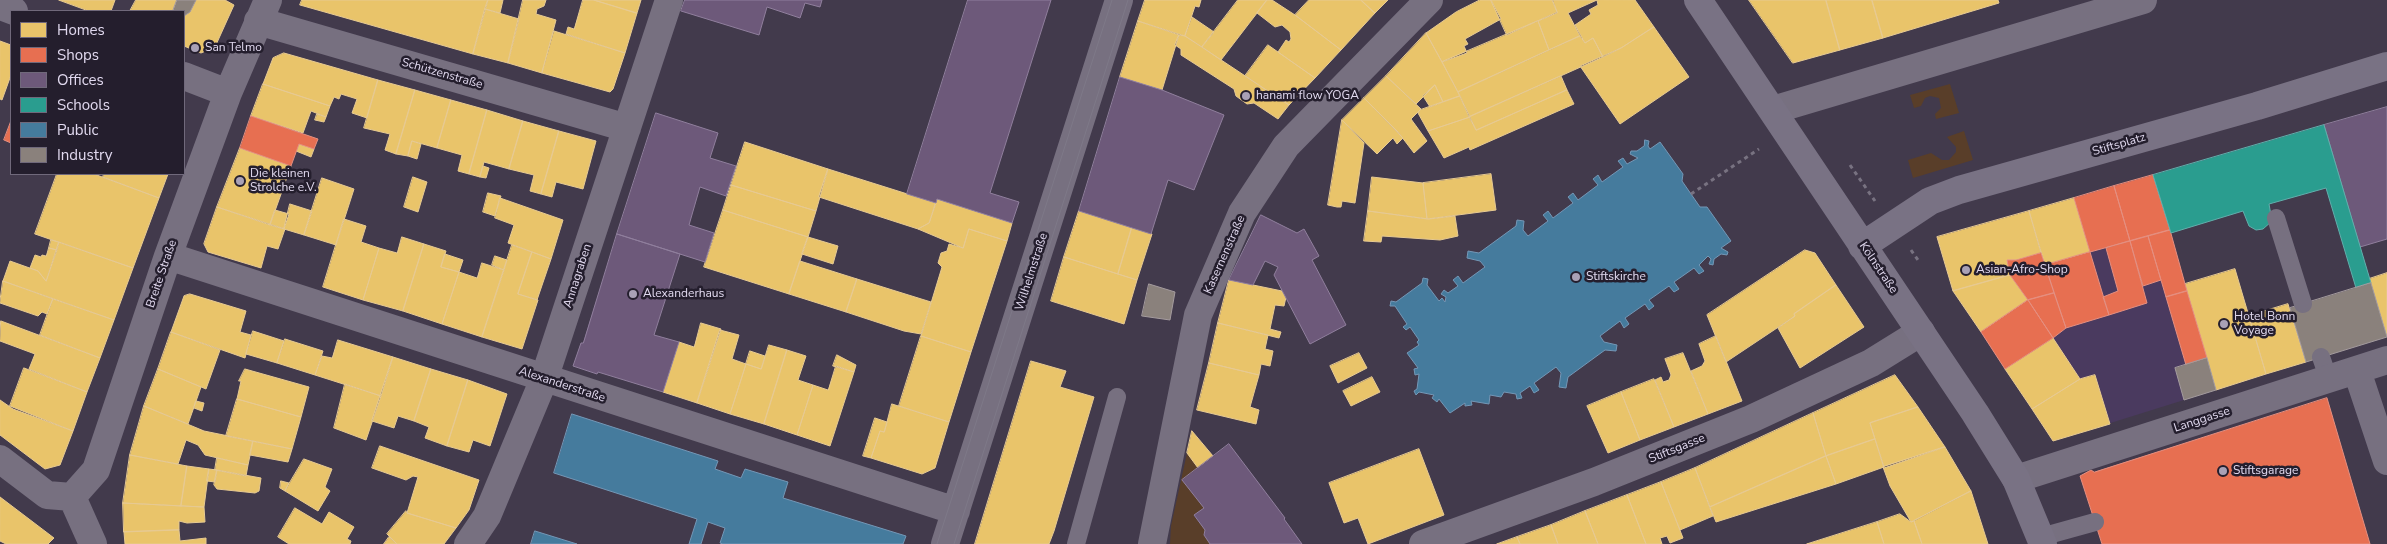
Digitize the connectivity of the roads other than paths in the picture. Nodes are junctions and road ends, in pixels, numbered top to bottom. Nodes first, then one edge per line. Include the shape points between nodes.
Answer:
1 (669, 0) edge
2 (1119, 0) edge
3 (1429, 0) edge
4 (1698, 0) edge
5 (2143, 0) edge
6 (0, 6) edge
7 (12, 10) edge
8 (263, 10) edge
9 (2387, 66) edge
10 (185, 76) edge
11 (228, 93) junction
12 (1780, 120) junction
13 (627, 128) junction
14 (2276, 218) dead end
15 (1862, 246) junction
16 (168, 256) junction
17 (2304, 304) dead end
18 (1921, 332) junction
19 (2387, 360) edge
20 (2357, 371) junction
21 (544, 379) junction
22 (1117, 396) dead end
23 (0, 459) edge
24 (2387, 461) edge
25 (2016, 479) junction
26 (72, 497) junction
27 (956, 511) junction
28 (2095, 522) dead end
29 (2042, 540) edge
30 (93, 544) edge
31 (468, 544) edge
32 (946, 544) edge
33 (1076, 544) edge
34 (1152, 544) edge
35 (1423, 544) edge

1 - 13 street, Annagraben via 650,94
2 - 27 street, Wilhelmstraße
3 - 34 street, Kasernenstraße via 1286,146 1242,213 1198,314
4 - 12 street, Kölnstraße
5 - 12 street
6 - 7 street
8 - 11 street, Breite Straße
8 - 13 street, Schützenstraße
9 - 15 street, Stiftsplatz via 1959,190 1930,201
10 - 11 street
11 - 16 street, Breite Straße
12 - 15 street, Kölnstraße
13 - 21 street, Annagraben
14 - 17 lane
15 - 18 street, Kölnstraße
16 - 21 street, Alexanderstraße
16 - 26 street, Breite Straße via 96,470
18 - 25 street, Kölnstraße
18 - 35 street, Stiftsgasse via 1870,363 1751,419 1594,482
19 - 20 street, Langgasse
20 - 24 street
20 - 25 street, Langgasse via 2325,369
21 - 27 street, Alexanderstraße
21 - 31 street, Annagraben via 486,516
22 - 33 lane
23 - 26 street via 47,495
25 - 29 street, Kölnstraße
26 - 30 street
27 - 32 street, Wilhelmstraße
28 - 29 lane

